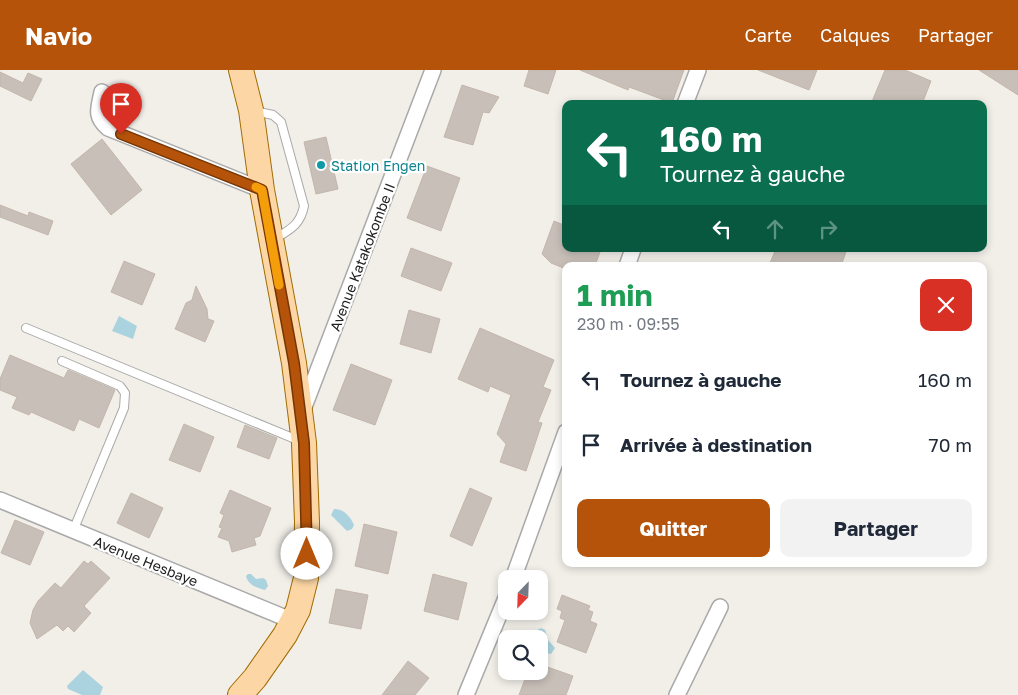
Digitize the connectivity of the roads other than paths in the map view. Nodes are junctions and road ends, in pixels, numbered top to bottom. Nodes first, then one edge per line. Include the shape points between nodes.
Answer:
1 (241, 70) edge
2 (433, 70) edge
3 (698, 70) edge
4 (102, 92) dead end
5 (687, 100) edge
6 (251, 110) junction
7 (262, 190) junction
8 (272, 241) junction
9 (26, 328) dead end
10 (62, 361) dead end
11 (300, 416) junction
12 (304, 443) junction
13 (562, 443) edge
14 (0, 500) edge
15 (73, 530) junction
16 (516, 570) edge
17 (720, 607) dead end
18 (498, 617) edge
19 (293, 621) junction
20 (240, 695) edge
21 (466, 695) edge
22 (677, 695) edge

1 - 6 main road
2 - 11 street, Avenue Katakokombe II
3 - 5 street
4 - 7 street via 98,115 108,128
6 - 7 main road
6 - 8 lane via 273,115 282,122 304,206 298,224
7 - 8 main road
8 - 11 main road
9 - 12 lane
10 - 15 lane via 120,386 125,394 124,408
11 - 12 main road
12 - 19 main road via 306,578
13 - 16 street
14 - 15 street, Avenue Hesbaye
15 - 19 street, Avenue Hesbaye
17 - 22 street
18 - 21 street
19 - 20 main road via 275,651

